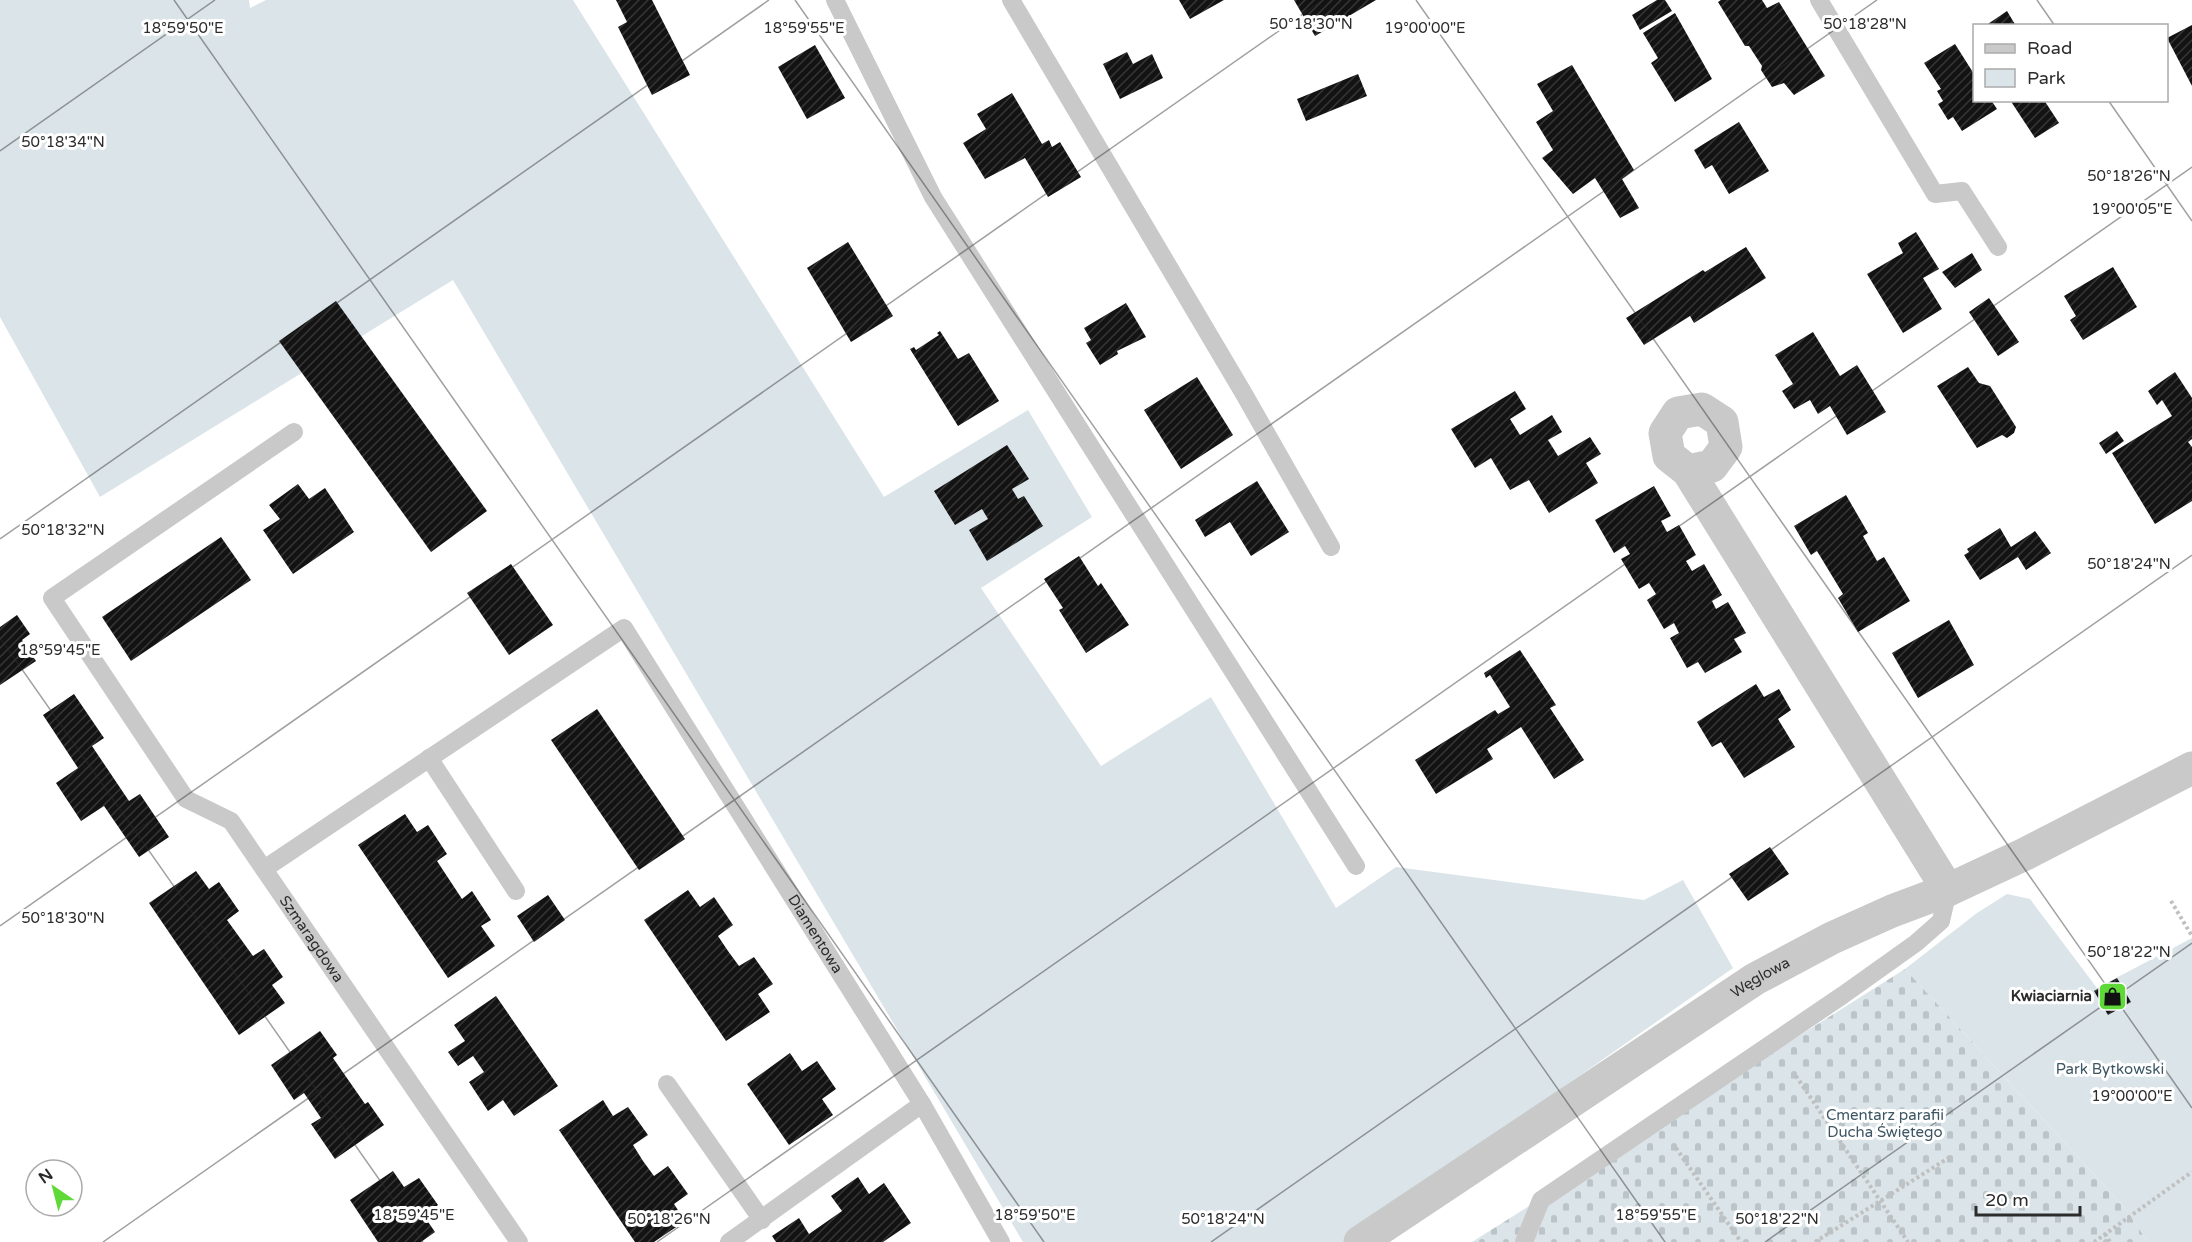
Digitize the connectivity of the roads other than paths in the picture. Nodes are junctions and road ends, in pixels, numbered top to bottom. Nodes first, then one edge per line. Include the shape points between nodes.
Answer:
1 (835, 0) edge
2 (1011, 0) edge
3 (1819, 0) edge
4 (1998, 248) dead end
5 (294, 432) dead end
6 (1688, 471) dead end
7 (1330, 547) dead end
8 (429, 758) junction
9 (2192, 768) edge
10 (1356, 866) dead end
11 (264, 869) junction
12 (1948, 890) junction
13 (516, 891) dead end
14 (667, 1084) dead end
15 (922, 1104) junction
16 (762, 1220) junction
17 (519, 1242) edge
18 (729, 1242) edge
19 (1001, 1242) edge
20 (1360, 1242) edge
21 (1524, 1242) edge

1 - 10 lane via 933,197
2 - 7 lane
3 - 4 lane via 1935,194 1962,191
5 - 11 lane, Szmaragdowa via 52,598 186,799 231,821
6 - 12 street
8 - 11 lane
8 - 13 lane
8 - 15 lane, Diamentowa via 624,628
9 - 12 street, Węglowa
11 - 17 lane, Szmaragdowa
12 - 20 street, Węglowa via 1832,938 1755,979
12 - 21 lane via 1941,921 1916,943 1541,1200
14 - 16 lane
15 - 16 lane
15 - 19 lane, Diamentowa
16 - 18 lane

